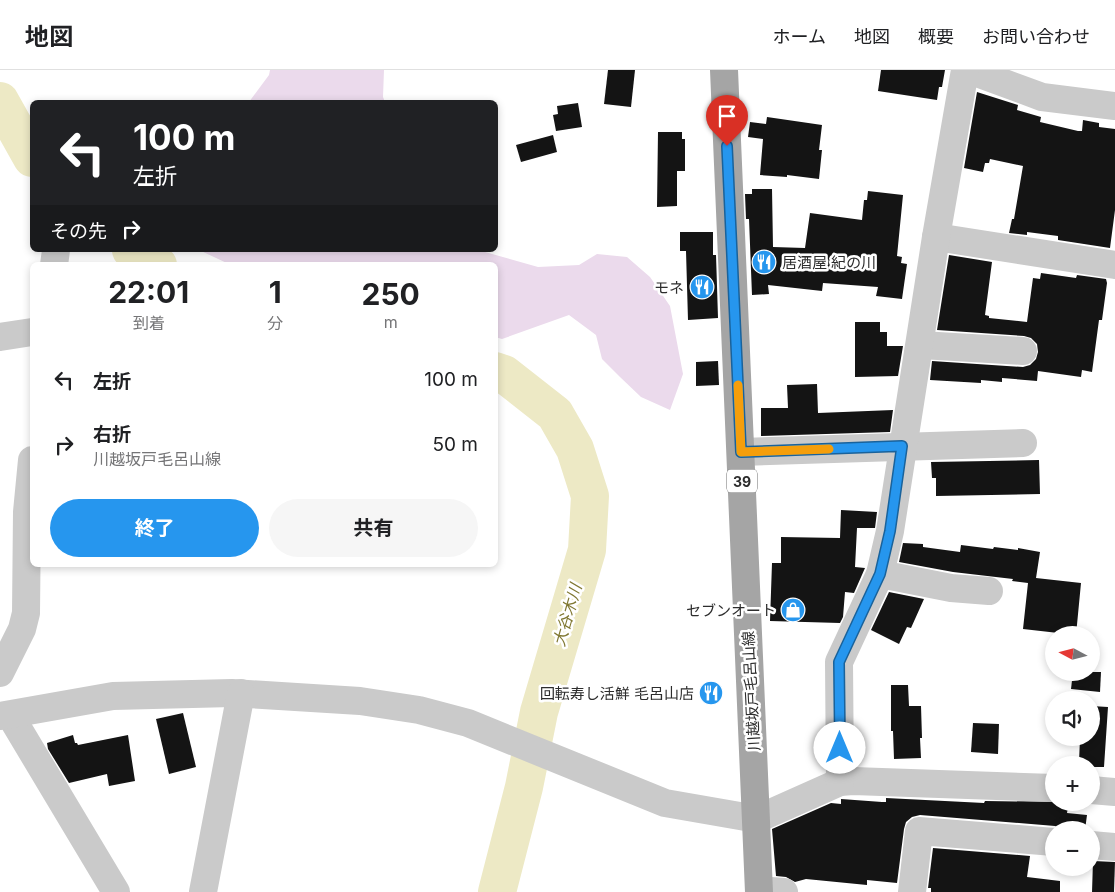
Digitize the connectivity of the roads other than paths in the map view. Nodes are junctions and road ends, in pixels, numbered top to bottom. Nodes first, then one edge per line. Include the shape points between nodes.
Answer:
1 (724, 70) edge
2 (967, 70) edge
3 (1115, 106) edge
4 (936, 237) junction
5 (1115, 265) edge
6 (30, 332) edge
7 (0, 336) edge
8 (921, 345) junction
9 (1024, 351) dead end
10 (1023, 443) dead end
11 (902, 446) junction
12 (741, 452) junction
13 (30, 481) edge
14 (880, 574) junction
15 (990, 592) dead end
16 (0, 674) edge
17 (241, 693) junction
18 (5, 716) edge
19 (840, 782) junction
20 (1045, 788) edge
21 (1100, 791) edge
22 (1115, 792) edge
23 (757, 819) junction
24 (1045, 841) edge
25 (1100, 846) edge
26 (1115, 847) edge
27 (767, 891) edge
28 (116, 892) edge
29 (203, 892) edge
30 (912, 892) edge

1 - 12 main road, 川越坂戸毛呂山線 / 39
2 - 3 street via 1042,97
2 - 4 street
4 - 5 street
4 - 8 street
6 - 7 street
8 - 9 street
8 - 11 street
10 - 11 street
11 - 12 street
11 - 14 street via 890,531
12 - 23 main road, 川越坂戸毛呂山線 / 39
13 - 16 street via 26,613
14 - 15 street
14 - 19 street via 839,662
17 - 18 street via 113,696
17 - 23 street via 360,701 419,710 509,739 665,803
17 - 29 street
18 - 28 street
19 - 20 street
19 - 23 street
21 - 22 street
23 - 27 main road, 川越坂戸毛呂山線 / 39
24 - 30 street via 919,831
25 - 26 street

